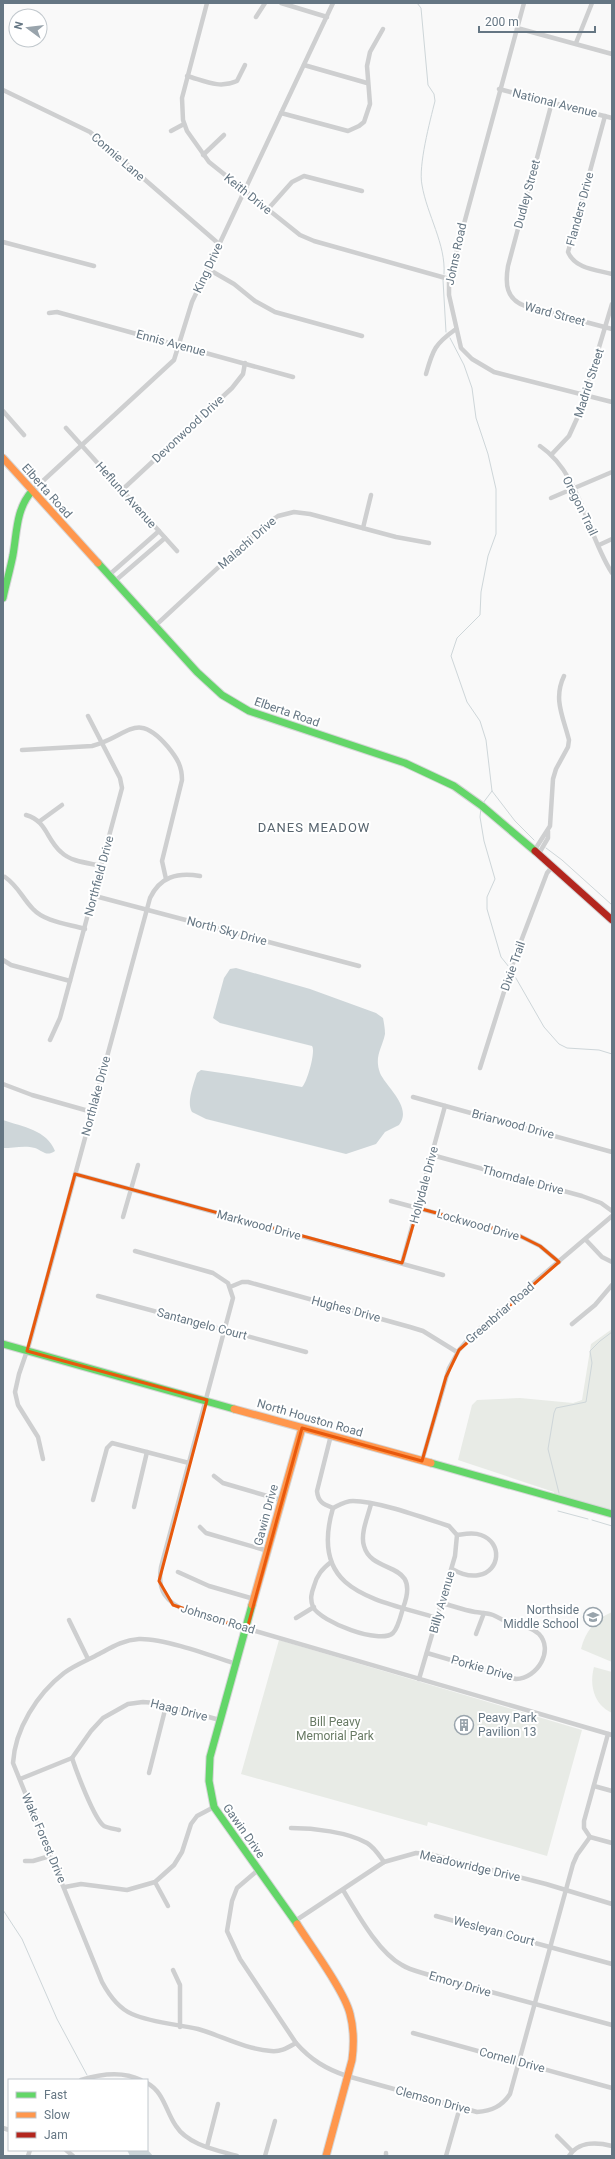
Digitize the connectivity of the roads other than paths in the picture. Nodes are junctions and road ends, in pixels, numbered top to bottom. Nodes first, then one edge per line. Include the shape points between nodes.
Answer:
1 (207, 3) edge
2 (265, 3) edge
3 (281, 3) edge
4 (333, 3) edge
5 (524, 3) edge
6 (592, 3) edge
7 (256, 17) dead end
8 (327, 17) junction
9 (517, 28) junction
10 (383, 29) dead end
11 (576, 43) junction
12 (612, 54) edge
13 (245, 65) dead end
14 (304, 65) junction
15 (187, 76) junction
16 (367, 83) junction
17 (499, 89) junction
18 (3, 90) edge
19 (552, 102) junction
20 (281, 113) junction
21 (605, 116) junction
22 (612, 118) edge
23 (184, 124) junction
24 (170, 131) dead end
25 (224, 135) dead end
26 (203, 155) junction
27 (245, 190) junction
28 (362, 191) dead end
29 (268, 209) junction
30 (3, 242) edge
31 (219, 244) junction
32 (94, 266) dead end
33 (208, 269) junction
34 (612, 274) edge
35 (449, 279) junction
36 (507, 286) joint
37 (612, 304) edge
38 (49, 313) dead end
39 (606, 328) junction
40 (456, 329) junction
41 (612, 329) edge
42 (362, 336) dead end
43 (180, 346) junction
44 (246, 363) junction
45 (426, 374) dead end
46 (293, 377) dead end
47 (586, 396) junction
48 (612, 402) edge
49 (3, 412) edge
50 (66, 428) dead end
51 (24, 435) dead end
52 (81, 446) junction
53 (540, 446) dead end
54 (552, 454) junction
55 (3, 458) edge
56 (612, 472) edge
57 (122, 490) junction
58 (574, 490) junction
59 (32, 491) junction
60 (370, 495) dead end
61 (551, 498) dead end
62 (363, 528) junction
63 (159, 531) junction
64 (165, 538) junction
65 (612, 539) edge
66 (429, 543) dead end
67 (599, 545) junction
68 (177, 551) dead end
69 (612, 573) edge
70 (109, 575) junction
71 (115, 581) junction
72 (4, 587) edge
73 (3, 598) edge
74 (155, 626) junction
75 (564, 676) dead end
76 (88, 716) dead end
77 (101, 743) junction
78 (22, 750) dead end
79 (62, 805) dead end
80 (26, 815) dead end
81 (40, 821) junction
82 (536, 853) junction
83 (102, 866) junction
84 (552, 867) junction
85 (200, 876) dead end
86 (5, 877) dead end
87 (166, 879) junction
88 (95, 896) junction
89 (146, 910) junction
90 (612, 920) edge
91 (85, 929) junction
92 (3, 960) edge
93 (359, 966) dead end
94 (70, 981) junction
95 (50, 1040) dead end
96 (480, 1068) dead end
97 (3, 1084) edge
98 (413, 1097) dead end
99 (445, 1106) junction
100 (92, 1112) junction
101 (612, 1152) edge
102 (432, 1155) junction
103 (138, 1165) dead end
104 (74, 1174) junction
105 (131, 1190) junction
106 (392, 1201) dead end
107 (418, 1208) junction
108 (612, 1211) edge
109 (612, 1216) edge
110 (124, 1217) dead end
111 (586, 1240) junction
112 (135, 1251) dead end
113 (559, 1262) junction
114 (612, 1262) edge
115 (402, 1263) junction
116 (443, 1275) dead end
117 (612, 1285) edge
118 (230, 1287) junction
119 (98, 1296) dead end
120 (572, 1324) dead end
121 (225, 1331) junction
122 (3, 1344) edge
123 (27, 1351) junction
124 (306, 1352) dead end
125 (457, 1352) junction
126 (207, 1400) junction
127 (302, 1428) junction
128 (331, 1436) junction
129 (147, 1452) junction
130 (43, 1460) dead end
131 (422, 1461) junction
132 (189, 1463) junction
133 (214, 1476) dead end
134 (93, 1500) dead end
135 (281, 1500) junction
136 (370, 1504) junction
137 (134, 1507) dead end
138 (333, 1508) junction
139 (612, 1514) edge
140 (200, 1527) dead end
141 (457, 1535) junction
142 (268, 1551) junction
143 (331, 1562) junction
144 (452, 1569) junction
145 (178, 1572) dead end
146 (254, 1599) junction
147 (442, 1603) junction
148 (314, 1607) junction
149 (404, 1607) junction
150 (484, 1613) junction
151 (296, 1618) dead end
152 (438, 1618) junction
153 (69, 1620) dead end
154 (247, 1629) junction
155 (476, 1634) dead end
156 (427, 1653) junction
157 (88, 1659) junction
158 (236, 1664) junction
159 (419, 1679) junction
160 (166, 1706) junction
161 (220, 1720) junction
162 (610, 1735) edge
163 (72, 1758) junction
164 (149, 1773) dead end
165 (20, 1779) junction
166 (594, 1786) junction
167 (612, 1791) edge
168 (214, 1807) junction
169 (291, 1828) dead end
170 (119, 1830) dead end
171 (590, 1837) junction
172 (612, 1843) edge
173 (50, 1856) junction
174 (25, 1861) dead end
175 (384, 1862) junction
176 (258, 1870) junction
177 (155, 1882) junction
178 (65, 1887) junction
179 (343, 1890) junction
180 (567, 1891) junction
181 (612, 1904) edge
182 (168, 1906) dead end
183 (436, 1916) dead end
184 (295, 1921) junction
185 (552, 1947) junction
186 (612, 1964) edge
187 (173, 1970) dead end
188 (535, 2004) junction
189 (612, 2026) edge
190 (180, 2027) junction
191 (413, 2033) dead end
192 (296, 2043) junction
193 (520, 2062) junction
194 (347, 2076) junction
195 (86, 2079) edge
196 (140, 2079) edge
197 (148, 2084) edge
198 (612, 2088) edge
199 (218, 2104) dead end
200 (460, 2107) junction
201 (275, 2121) dead end
202 (558, 2136) dead end
203 (612, 2146) edge
204 (207, 2147) junction
205 (572, 2151) junction
206 (237, 2156) edge
207 (265, 2156) edge
208 (326, 2156) edge
209 (446, 2156) edge
210 (569, 2156) edge

1 - 15 street, Keith Drive
2 - 7 street
3 - 8 street
4 - 8 street, King Drive
5 - 9 street, Johns Road
6 - 11 street
8 - 14 street, King Drive
9 - 11 street
9 - 17 street, Johns Road
10 - 16 street via 370,52
11 - 12 street
13 - 15 street via 237,81 224,85
14 - 16 street
14 - 20 street, King Drive
15 - 23 street, Keith Drive via 182,108
16 - 20 street via 370,104 368,113 364,122 353,130 332,129
17 - 19 street, National Avenue
17 - 35 street, Johns Road
18 - 31 street, Connie Lane via 90,132
19 - 21 street, National Avenue
19 - 36 street, Dudley Street via 508,266
20 - 27 street, King Drive
21 - 22 street, National Avenue
21 - 34 street, Flanders Drive via 568,252 579,264
23 - 24 street
23 - 26 street, Keith Drive via 192,141
25 - 26 street
26 - 27 street, Keith Drive
27 - 29 street, Keith Drive
27 - 31 street, King Drive
28 - 29 street via 304,176 292,182
29 - 35 street, Keith Drive via 300,235 314,241
30 - 32 street
31 - 33 street, King Drive
33 - 42 street via 234,284 255,302 275,312
33 - 43 street, King Drive via 190,308
35 - 40 street, Johns Road via 449,295
36 - 39 street, Ward Street via 511,297 517,303
37 - 39 street, Madrid Street
38 - 43 street, Ennis Avenue via 57,312
39 - 41 street, Ward Street
39 - 47 street, Madrid Street
40 - 45 street via 442,339 432,351
40 - 47 street, Johns Road via 461,348 472,359 494,372
43 - 44 street, Ennis Avenue
43 - 52 street, King Drive via 170,366
44 - 46 street, Ennis Avenue
44 - 57 street, Devonwood Drive via 243,374 232,388
47 - 48 street, Johns Road
47 - 54 street, Madrid Street via 573,430
49 - 51 street
50 - 52 street, Heflund Avenue
52 - 57 street, Heflund Avenue
52 - 59 street, King Drive
53 - 54 street, Oregon Trail
54 - 58 street, Oregon Trail
55 - 59 street, Elberta Road
56 - 58 street
57 - 63 street, Heflund Avenue
58 - 61 street
58 - 67 street, Oregon Trail
59 - 70 street, Elberta Road
59 - 72 street via 24,500 19,513
60 - 62 street
62 - 66 street, Malachi Drive
62 - 74 street, Malachi Drive via 299,512 278,516 262,527
63 - 64 street
63 - 70 street, Heflund Avenue
64 - 68 street
64 - 71 street, Heflund Avenue
65 - 67 street
67 - 69 street, Oregon Trail
70 - 71 street, Elberta Road
71 - 74 street, Elberta Road
72 - 73 street
74 - 82 street, Elberta Road via 202,676 222,695 238,705 249,711 422,769 468,796
75 - 82 street via 559,686 558,698 569,740 568,747 553,779 552,820 548,838
76 - 77 street, Northfield Drive
77 - 78 street
77 - 83 street, Northfield Drive via 120,778 122,788
77 - 87 street via 130,729 147,728 160,738 181,766 182,780 162,861
79 - 81 street
80 - 81 street
81 - 83 street via 61,853
82 - 84 street, Elberta Road
83 - 88 street, Northfield Drive
84 - 90 street, Elberta Road
84 - 96 street, Dixie Trail via 515,957
85 - 87 street, Northlake Drive via 187,873 176,874
86 - 91 street via 16,885 26,901 39,914
87 - 89 street, Northlake Drive via 153,892
88 - 89 street, North Sky Drive
88 - 91 street, Northfield Drive
89 - 93 street, North Sky Drive
89 - 100 street, Northlake Drive
91 - 94 street, Northfield Drive
92 - 94 street via 11,965
94 - 95 street, Northfield Drive via 60,1018
97 - 100 street
98 - 99 street, Briarwood Drive
99 - 101 street, Briarwood Drive
99 - 102 street, Hollydale Drive
100 - 104 street, Northlake Drive
102 - 107 street, Hollydale Drive
102 - 108 street, Thorndale Drive via 582,1196 601,1203
103 - 105 street
104 - 105 street, Markwood Drive
104 - 123 street, Northlake Drive
105 - 110 street
105 - 115 street, Markwood Drive
106 - 107 street, Lockwood Drive
107 - 113 street, Lockwood Drive via 518,1235 540,1246
107 - 115 street, Hollydale Drive
109 - 111 street, Greenbriar Road
111 - 113 street, Greenbriar Road
111 - 114 street via 602,1257
112 - 118 street via 221,1276
113 - 125 street, Greenbriar Road via 471,1336
115 - 116 street, Markwood Drive
117 - 120 street via 595,1305
118 - 121 street, Johnson Road via 232,1305
118 - 125 street, Hughes Drive via 248,1282 410,1326
119 - 121 street, Santangelo Court
121 - 124 street, Santangelo Court
121 - 126 street, Johnson Road
122 - 123 street, North Houston Road
123 - 126 street, North Houston Road
123 - 130 street, Northlake Drive via 15,1392 18,1404 38,1437
125 - 131 street, Greenbriar Road via 447,1372
126 - 127 street, North Houston Road
126 - 132 street, Johnson Road
127 - 128 street, North Houston Road
127 - 135 street, Gawin Drive
128 - 131 street, North Houston Road
128 - 138 street via 317,1491 322,1504
129 - 132 street
129 - 134 street via 112,1443 107,1448
129 - 137 street
131 - 139 street, North Houston Road
132 - 154 street, Johnson Road via 159,1581 164,1594 173,1605
133 - 135 street via 223,1483
135 - 142 street, Gawin Drive
136 - 138 street via 354,1501
136 - 141 street via 449,1526
136 - 149 street via 363,1545 367,1554 376,1562 398,1571 404,1578 408,1587
138 - 143 street via 327,1539
140 - 142 street via 206,1533
141 - 144 street, Billy Avenue
141 - 144 street via 474,1534 489,1539 496,1548 496,1559 492,1568 479,1575
142 - 146 street, Gawin Drive
143 - 148 street via 316,1578 310,1597
143 - 149 street via 342,1580 353,1589 373,1599
144 - 147 street, Billy Avenue
145 - 146 street via 209,1586
146 - 154 street, Gawin Drive
147 - 150 street, Porkie Drive
147 - 152 street, Billy Avenue
148 - 149 street via 321,1616 336,1624 375,1636 394,1632
148 - 151 street
149 - 152 street
150 - 155 street
150 - 156 street, Porkie Drive via 527,1627 543,1640 544,1649 538,1668 532,1675 524,1678 509,1677
152 - 156 street, Billy Avenue
153 - 157 street
154 - 158 street, Gawin Drive
154 - 159 street, Johnson Road
156 - 159 street, Billy Avenue
157 - 158 street, Wake Forest Drive via 114,1645 140,1639
157 - 165 street, Wake Forest Drive via 65,1672 52,1684 22,1727 16,1739 13,1763
158 - 161 street, Gawin Drive
159 - 162 street, Johnson Road
160 - 161 street, Haag Drive
160 - 163 street, Haag Drive via 143,1702 128,1704 117,1710 103,1718
160 - 164 street
161 - 168 street, Gawin Drive via 208,1770
162 - 166 street
163 - 165 street
163 - 170 street via 98,1819 104,1826
165 - 173 street, Wake Forest Drive
166 - 167 street
166 - 171 street via 584,1821 584,1828
168 - 176 street, Gawin Drive
168 - 177 street via 197,1816 191,1824 182,1852 174,1865
169 - 175 street via 316,1828 367,1843
171 - 172 street
171 - 180 street, Clemson Drive via 577,1855
173 - 174 street
173 - 178 street, Wake Forest Drive
175 - 179 street, Meadowridge Drive
175 - 180 street, Meadowridge Drive via 416,1853 428,1854
176 - 184 street, Gawin Drive
176 - 192 street, Clemson Drive via 238,1888 232,1901 227,1931 240,1959
177 - 178 street via 128,1890 81,1884
177 - 182 street
178 - 190 street, Wake Forest Drive via 109,1995 120,2007 132,2014
179 - 184 street, Meadowridge Drive
179 - 188 street, Emory Drive via 378,1942 390,1957 403,1966
180 - 181 street, Meadowridge Drive
180 - 185 street, Clemson Drive
183 - 185 street, Wesleyan Court
184 - 194 street, Gawin Drive via 341,1994 350,2013 354,2044
185 - 186 street, Wesleyan Court
185 - 188 street, Clemson Drive
187 - 190 street via 180,1985
188 - 189 street, Emory Drive
188 - 193 street, Clemson Drive
190 - 192 street, Wake Forest Drive via 197,2029 253,2048 271,2051 284,2051
191 - 193 street, Cornell Drive
192 - 194 street, Clemson Drive via 327,2069
193 - 198 street, Cornell Drive
193 - 200 street, Clemson Drive via 510,2094 504,2102 477,2112
194 - 200 street, Clemson Drive
194 - 208 street, Gawin Drive
195 - 196 street via 127,2074
197 - 204 street via 166,2103 176,2127 187,2138
199 - 204 street
200 - 209 street
201 - 207 street
202 - 205 street
203 - 205 street via 590,2143
204 - 206 street
205 - 210 street

